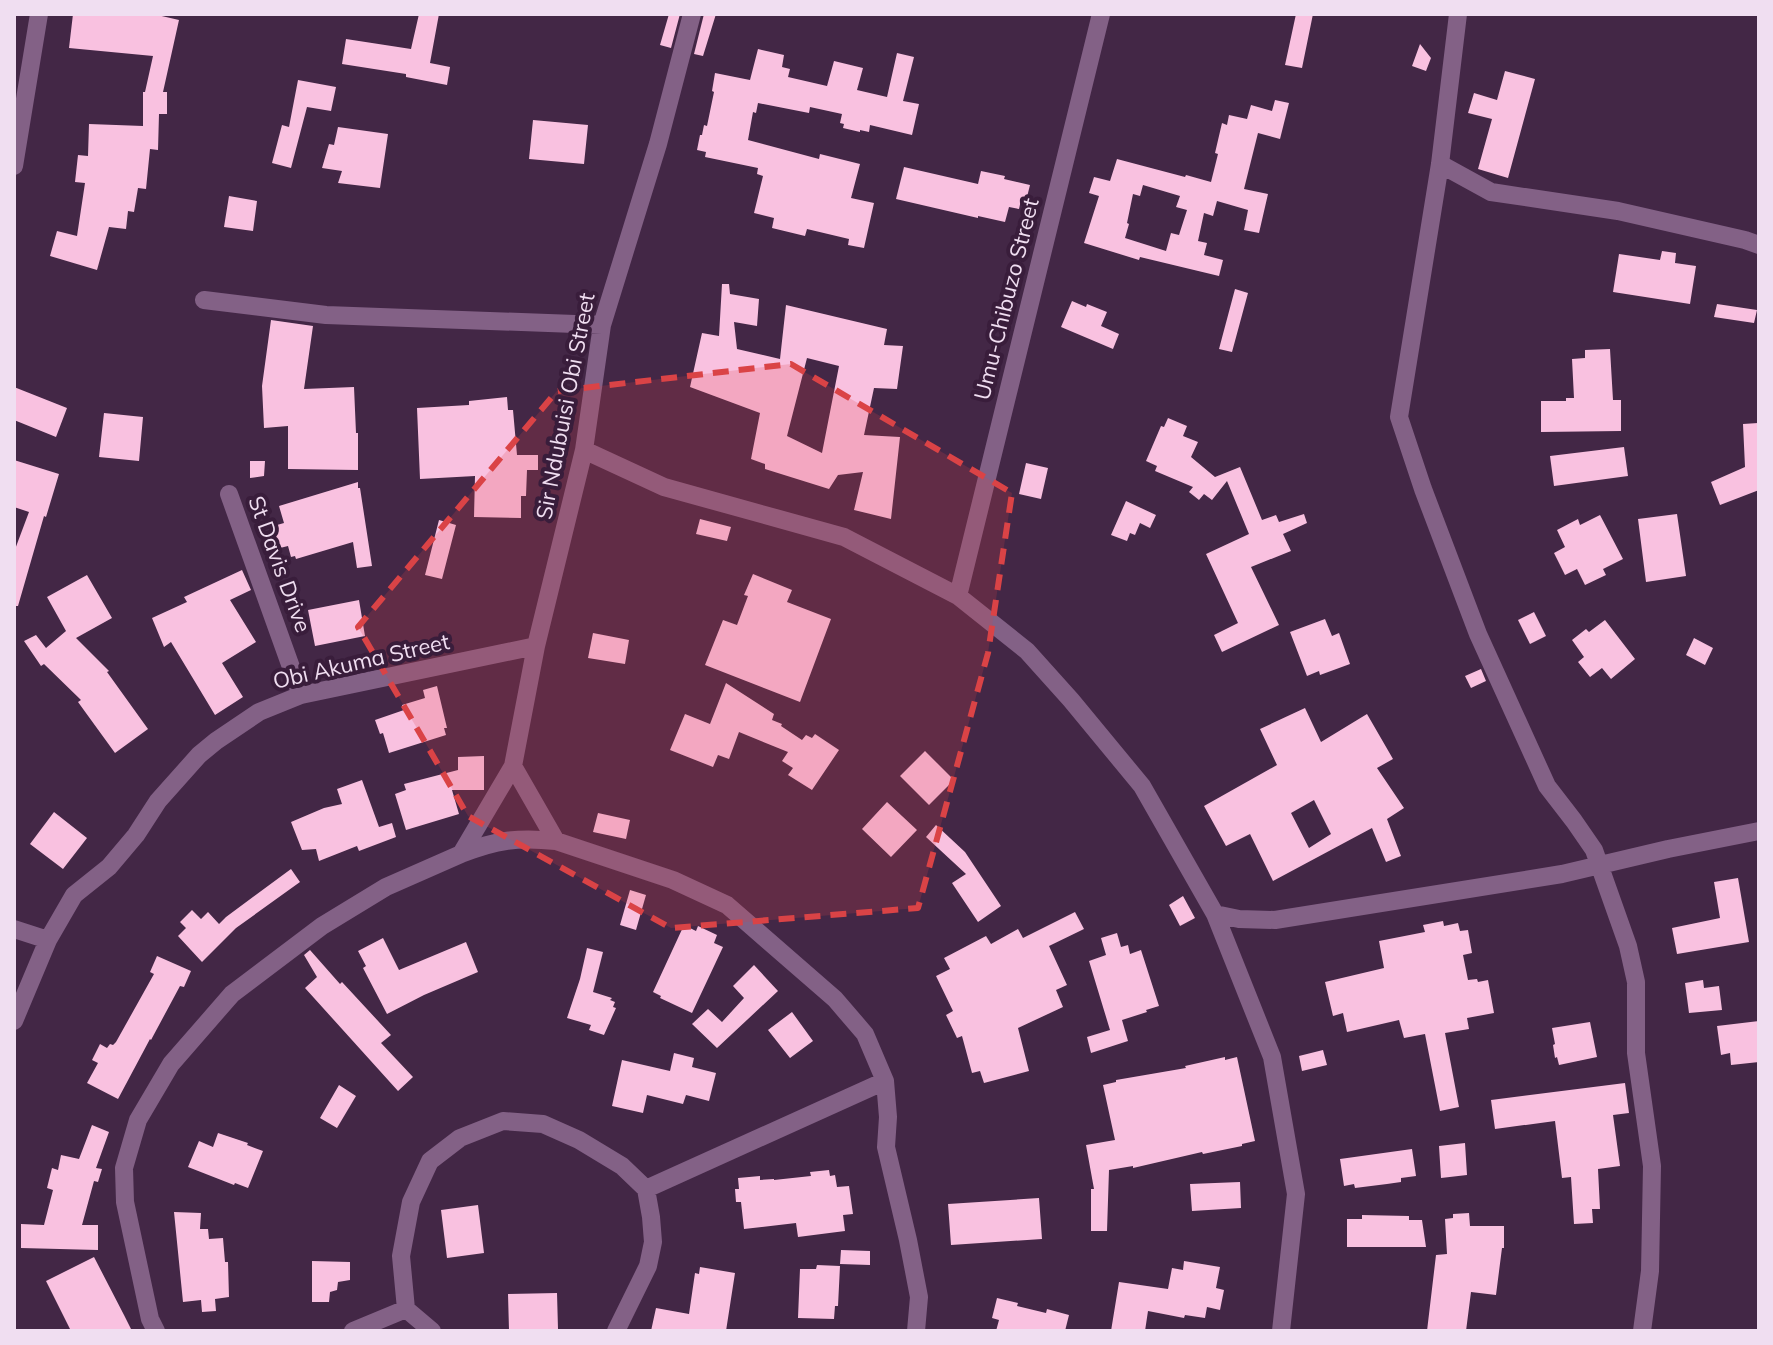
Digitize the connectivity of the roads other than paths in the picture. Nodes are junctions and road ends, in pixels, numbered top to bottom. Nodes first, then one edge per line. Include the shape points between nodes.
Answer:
1 (39, 14) edge
2 (692, 14) edge
3 (1101, 14) edge
4 (1458, 14) edge
5 (1440, 164) junction
6 (14, 166) edge
7 (1759, 245) edge
8 (204, 300) dead end
9 (602, 325) junction
10 (584, 450) junction
11 (229, 494) dead end
12 (958, 596) junction
13 (536, 646) junction
14 (301, 695) junction
15 (513, 766) junction
16 (1759, 831) edge
17 (556, 841) junction
18 (461, 854) junction
19 (1600, 865) junction
20 (1215, 914) junction
21 (14, 929) edge
22 (48, 940) junction
23 (14, 1021) edge
24 (885, 1081) junction
25 (646, 1189) junction
26 (406, 1309) junction
27 (156, 1331) edge
28 (353, 1331) edge
29 (432, 1331) edge
30 (616, 1331) edge
31 (916, 1331) edge
32 (1281, 1331) edge
33 (1642, 1331) edge

1 - 6 street
2 - 9 street, Sir Ndubuisi Obi Street
3 - 12 street, Umu-Chibuzo Street
4 - 5 street
5 - 7 street via 1491,192 1618,211
5 - 19 street via 1399,417 1478,634 1547,786
8 - 9 street via 326,315
9 - 10 street, Sir Ndubuisi Obi Street
10 - 12 street via 664,487 844,537
10 - 13 street, Sir Ndubuisi Obi Street
11 - 14 street, St Davis Drive
12 - 20 street via 1027,651 1142,786
13 - 14 street, Obi Akuma Street
13 - 15 street, Sir Ndubuisi Obi Street
14 - 22 street, Obi Akuma Street via 259,712 199,755 115,860 74,895
15 - 17 street
15 - 18 street, Sir Ndubuisi Obi Street
16 - 19 street
17 - 18 street via 505,840
17 - 24 street via 673,880 727,905 835,999 865,1034
18 - 27 street via 386,887 322,926 232,994 171,1064 138,1120 124,1168 131,1235
19 - 20 street via 1275,920
19 - 33 street via 1636,982 1636,1053 1652,1166 1650,1271
20 - 32 street via 1272,1057 1296,1194
21 - 22 street
22 - 23 street, Obi Akuma Street
24 - 25 street
24 - 31 street via 886,1147 919,1297
25 - 26 street via 622,1166 543,1124 503,1121 460,1138 430,1161 411,1202 401,1256
25 - 30 street via 653,1242 648,1266
26 - 28 street
26 - 29 street

